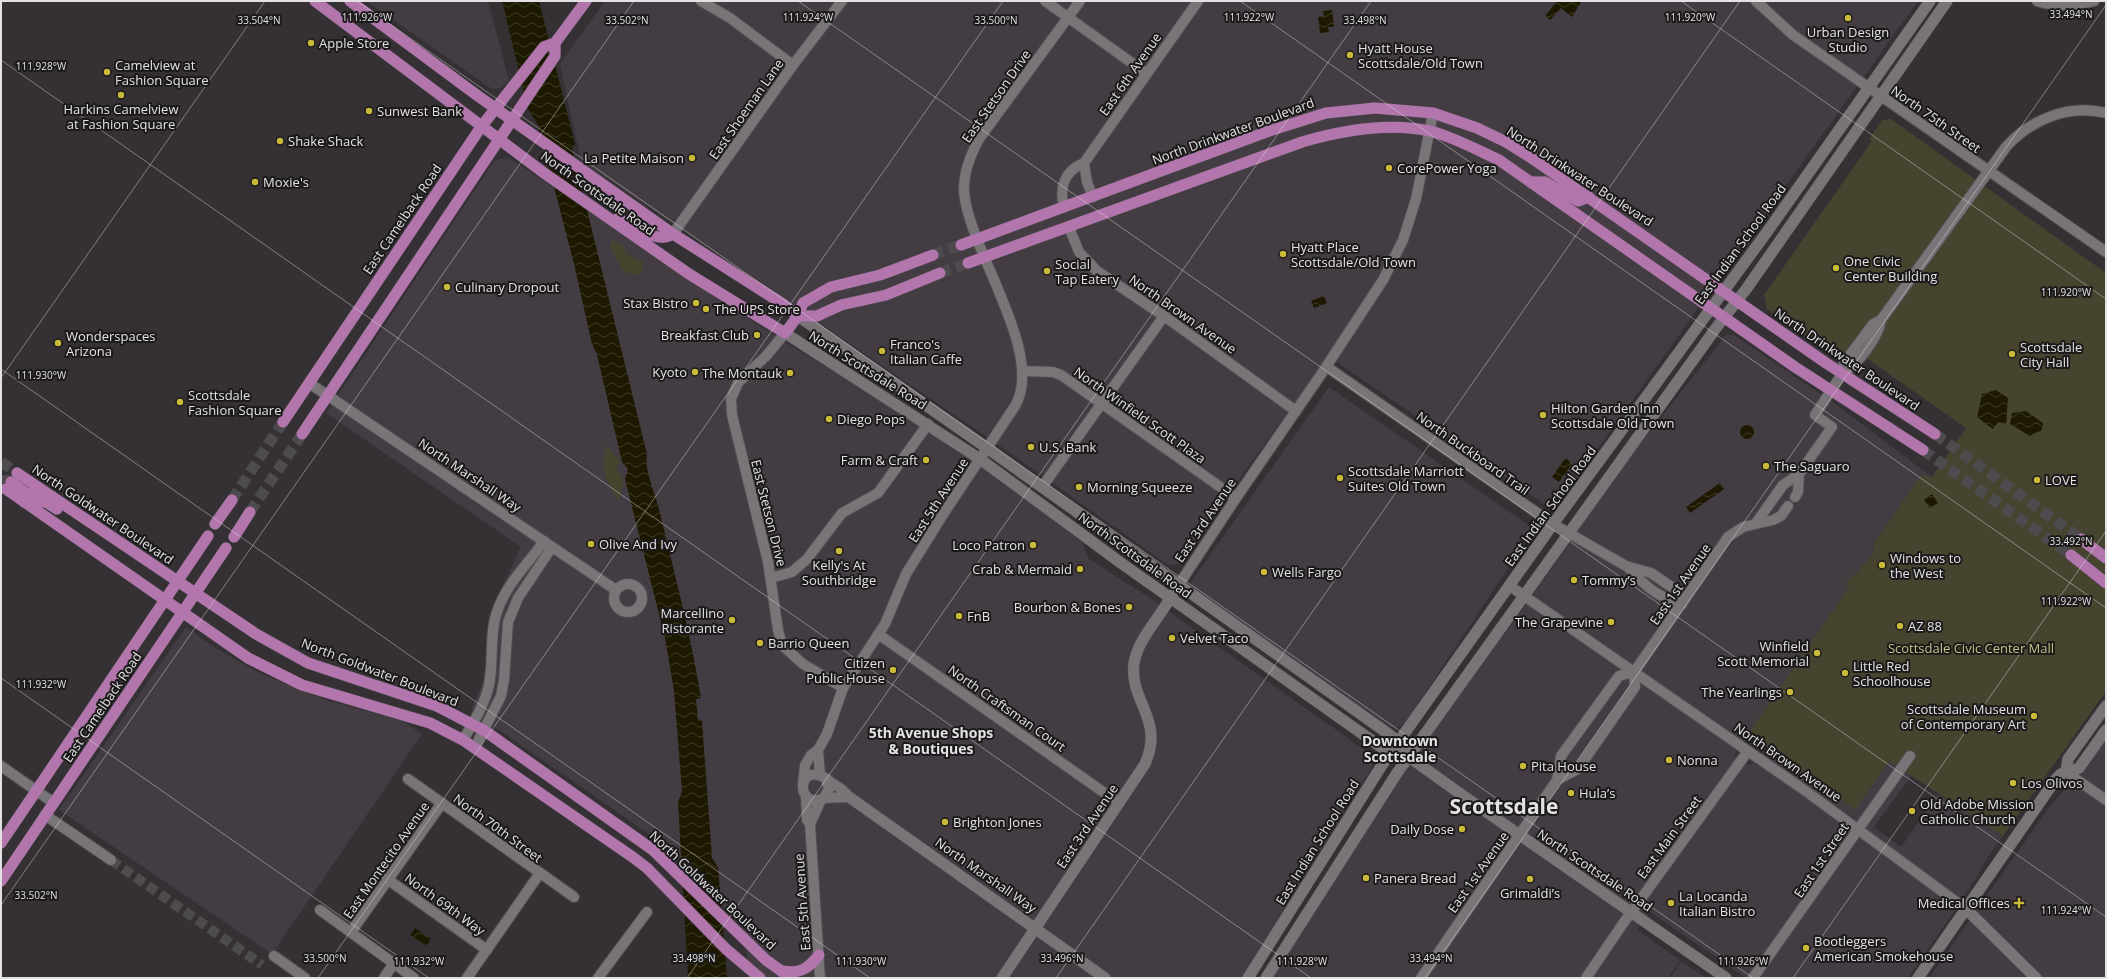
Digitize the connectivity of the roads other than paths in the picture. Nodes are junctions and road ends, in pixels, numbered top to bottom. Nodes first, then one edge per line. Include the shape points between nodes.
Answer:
1 (314, 1) edge
2 (350, 1) edge
3 (586, 1) edge
4 (701, 1) edge
5 (842, 1) edge
6 (1045, 1) edge
7 (1080, 1) edge
8 (1198, 1) edge
9 (1756, 1) edge
10 (1930, 1) edge
11 (1947, 1) edge
12 (2037, 1) edge
13 (2094, 1) edge
14 (1068, 17) junction
15 (555, 43) junction
16 (793, 65) junction
17 (1146, 73) junction
18 (1869, 88) junction
19 (1882, 97) junction
20 (495, 108) junction
21 (1433, 113) junction
22 (2106, 113) edge
23 (512, 120) junction
24 (481, 127) junction
25 (1430, 131) junction
26 (498, 140) junction
27 (1084, 163) junction
28 (1988, 171) junction
29 (1531, 182) junction
30 (1093, 196) junction
31 (1589, 197) junction
32 (1064, 207) junction
33 (603, 214) junction
34 (1069, 227) junction
35 (673, 234) junction
36 (978, 239) junction
37 (961, 245) tunnel mouth
38 (2105, 248) edge
39 (933, 255) tunnel mouth
40 (985, 257) junction
41 (968, 263) tunnel mouth
42 (940, 273) tunnel mouth
43 (1724, 290) junction
44 (1738, 300) junction
45 (1711, 308) junction
46 (798, 316) junction
47 (1164, 316) junction
48 (1724, 318) junction
49 (785, 333) junction
50 (1327, 366) junction
51 (1023, 371) junction
52 (1842, 374) junction
53 (309, 383) junction
54 (1832, 392) junction
55 (327, 396) junction
56 (1102, 403) junction
57 (1296, 411) junction
58 (283, 422) tunnel mouth
59 (928, 424) junction
60 (302, 434) tunnel mouth
61 (1935, 434) tunnel mouth
62 (987, 448) junction
63 (1923, 450) tunnel mouth
64 (980, 459) junction
65 (1799, 474) junction
66 (1042, 487) junction
67 (1795, 497) dead end
68 (1236, 498) junction
69 (232, 500) tunnel mouth
70 (24, 502) junction
71 (1788, 506) dead end
72 (250, 512) tunnel mouth
73 (1756, 522) junction
74 (215, 524) dead end
75 (1553, 524) junction
76 (92, 525) junction
77 (1570, 533) junction
78 (208, 536) dead end
79 (234, 537) dead end
80 (2081, 539) tunnel mouth
81 (544, 541) junction
82 (552, 547) junction
83 (226, 548) dead end
84 (2071, 555) tunnel mouth
85 (2106, 558) edge
86 (1628, 568) junction
87 (771, 578) junction
88 (177, 581) junction
89 (2106, 583) edge
90 (1178, 586) junction
91 (1510, 586) junction
92 (616, 590) dead end
93 (196, 594) junction
94 (1525, 597) junction
95 (1170, 598) junction
96 (164, 600) junction
97 (1682, 604) junction
98 (182, 613) junction
99 (878, 634) junction
100 (1634, 672) junction
101 (842, 688) junction
102 (2106, 706) edge
103 (472, 724) junction
104 (2106, 730) edge
105 (485, 731) junction
106 (462, 740) junction
107 (1399, 742) junction
108 (475, 747) junction
109 (818, 750) junction
110 (1748, 751) junction
111 (1391, 754) junction
112 (1910, 756) dead end
113 (1409, 757) junction
114 (1, 766) edge
115 (2066, 772) junction
116 (823, 777) junction
117 (408, 779) dead end
118 (1557, 780) junction
119 (803, 783) junction
120 (36, 791) junction
121 (806, 797) junction
122 (849, 797) junction
123 (823, 799) junction
124 (2106, 800) edge
125 (54, 803) junction
126 (442, 803) junction
127 (1119, 803) junction
128 (45, 815) junction
129 (810, 824) junction
130 (1858, 828) junction
131 (1519, 836) junction
132 (1, 843) edge
133 (111, 860) tunnel mouth
134 (540, 873) junction
135 (1310, 877) junction
136 (387, 879) junction
137 (1, 881) edge
138 (1325, 886) junction
139 (574, 897) dead end
140 (1966, 909) junction
141 (320, 910) dead end
142 (647, 912) dead end
143 (1632, 912) junction
144 (1035, 928) junction
145 (351, 932) junction
146 (487, 950) junction
147 (819, 955) junction
148 (274, 956) dead end
149 (394, 964) junction
150 (780, 970) junction
151 (399, 974) edge
152 (603, 976) edge
153 (305, 978) edge
154 (384, 978) edge
155 (414, 978) edge
156 (467, 978) edge
157 (760, 978) edge
158 (791, 978) edge
159 (820, 978) edge
160 (1002, 978) edge
161 (1105, 978) edge
162 (1248, 978) edge
163 (1266, 978) edge
164 (1421, 978) edge
165 (1586, 978) edge
166 (1726, 978) edge
167 (1753, 978) edge
168 (1918, 978) edge
169 (2036, 978) edge

1 - 24 main road, North Scottsdale Road
2 - 20 main road, North Scottsdale Road
3 - 15 main road, East Camelback Road
4 - 16 street via 730,18
5 - 16 street, East Shoeman Lane
6 - 14 street
7 - 14 street, East Stetson Drive
8 - 17 street, East 6th Avenue
9 - 18 street, North 75th Street via 1793,35
10 - 18 main road, East Indian School Road
11 - 19 main road
12 - 13 street via 2076,5
14 - 17 street
14 - 36 street, East Stetson Drive via 979,139 972,153 964,190
15 - 20 main road, East Camelback Road via 544,47
15 - 23 main road, East Camelback Road via 555,56
16 - 35 street, East Shoeman Lane
17 - 27 street, East 6th Avenue
18 - 19 street, North 75th Street
18 - 43 main road, East Indian School Road
19 - 28 street, North 75th Street
19 - 44 main road
20 - 23 main road, North Scottsdale Road
20 - 24 main road, East Camelback Road
21 - 25 street, East 3rd Avenue
21 - 30 main road, North Drinkwater Boulevard via 1375,108 1326,113
21 - 31 main road, North Drinkwater Boulevard via 1477,128 1506,142
22 - 28 street via 2078,109 2032,124 2012,140
23 - 26 main road, East Camelback Road
23 - 35 main road, North Scottsdale Road
24 - 26 main road, North Scottsdale Road
24 - 53 main road, East Camelback Road
25 - 29 main road via 1499,160
25 - 34 main road via 1380,127 1328,134
25 - 50 street, East 3rd Avenue via 1416,199 1403,240 1376,292
26 - 33 main road, North Scottsdale Road
26 - 55 main road, East Camelback Road
27 - 30 street via 1086,182
27 - 32 street, East 6th Avenue via 1076,166 1064,182 1061,196
28 - 38 street, North 75th Street
28 - 52 street via 1881,320 1880,330 1852,368
29 - 31 main road via 1545,182 1578,201
29 - 45 main road
30 - 32 main road, North Drinkwater Boulevard
31 - 43 main road, North Drinkwater Boulevard
32 - 36 main road, North Drinkwater Boulevard
33 - 35 main road via 657,237 665,238
33 - 49 main road, North Scottsdale Road via 689,274
34 - 40 main road
34 - 47 street, North Brown Avenue via 1079,252 1087,262
35 - 46 main road, North Scottsdale Road
36 - 37 main road, North Drinkwater Boulevard
36 - 40 street
39 - 46 main road via 880,275 831,287 803,303
40 - 41 main road
40 - 51 street, East 5th Avenue via 1018,344
42 - 46 main road via 886,295 841,305 816,316
43 - 44 main road, North Drinkwater Boulevard
43 - 45 main road, East Indian School Road
44 - 48 main road
44 - 52 main road, North Drinkwater Boulevard
45 - 48 main road
45 - 75 main road, East Indian School Road
46 - 49 main road
46 - 62 main road, North Scottsdale Road
47 - 56 street
47 - 57 street, North Brown Avenue
48 - 54 main road
48 - 77 main road
49 - 59 main road, North Scottsdale Road
49 - 87 street, East Stetson Drive via 738,383 731,399 732,415
50 - 57 street, East 3rd Avenue
50 - 75 street, North Buckboard Trail
51 - 56 street, North Winfield Scott Plaza via 1053,372 1061,375
51 - 62 street, East 5th Avenue via 1019,400
52 - 54 street
52 - 61 main road, North Drinkwater Boulevard
53 - 55 street, North Marshall Way
53 - 58 main road, East Camelback Road
54 - 63 main road
54 - 65 street via 1815,415 1832,427
55 - 60 main road, East Camelback Road
55 - 81 street, North Marshall Way
56 - 66 street
56 - 68 street, North Winfield Scott Plaza
57 - 68 street, East 3rd Avenue
59 - 64 main road, North Scottsdale Road
59 - 87 street via 878,494 842,513 807,559 792,572
62 - 64 street, East 5th Avenue
62 - 66 main road, North Scottsdale Road
64 - 95 main road, North Scottsdale Road
64 - 99 street, East 5th Avenue via 906,574
65 - 67 street via 1798,492
65 - 73 street via 1783,485
66 - 90 main road, North Scottsdale Road
68 - 90 street, East 3rd Avenue
69 - 74 main road
70 - 76 main road via 46,502 84,527
70 - 76 main road, North Goldwater Boulevard via 11,482 26,493 48,494
70 - 96 main road
71 - 73 street, East 1st Avenue via 1781,516 1773,520
72 - 79 main road
73 - 97 street, East 1st Avenue via 1734,531 1728,537
75 - 77 street, North Buckboard Trail
75 - 91 main road, East Indian School Road
76 - 88 main road, North Goldwater Boulevard
77 - 86 street, North Buckboard Trail
77 - 94 main road
78 - 88 main road, East Camelback Road
80 - 85 main road
81 - 82 street, North Marshall Way
81 - 103 street via 507,590 498,608 493,632 489,686
82 - 92 street, North Marshall Way
82 - 105 street via 518,598 508,622 501,696
83 - 93 main road, East Camelback Road
84 - 89 main road
86 - 97 street, North Buckboard Trail via 1643,584 1664,599
86 - 97 street, North Buckboard Trail via 1651,573 1673,588
87 - 101 street, East Stetson Drive via 782,645 803,664
88 - 93 main road, North Goldwater Boulevard
88 - 96 main road, East Camelback Road
90 - 95 street, East 3rd Avenue
90 - 107 main road, North Scottsdale Road
91 - 94 street, North Brown Avenue
91 - 107 main road, East Indian School Road
93 - 98 main road, East Camelback Road
93 - 103 main road, North Goldwater Boulevard via 256,634 308,662 437,706
94 - 100 street, North Brown Avenue
94 - 113 main road
95 - 111 main road, North Scottsdale Road
95 - 127 main road, East 3rd Avenue via 1136,654 1135,678 1152,731 1152,740 1145,764
96 - 98 main road
96 - 120 main road, East Camelback Road
97 - 100 street, East 1st Avenue
98 - 106 main road via 248,658 302,685 430,723
98 - 125 main road, East Camelback Road
99 - 101 street, East 5th Avenue
99 - 127 street, North Craftsman Court
100 - 110 street, North Brown Avenue
100 - 118 street, East 1st Avenue via 1635,687 1578,769
100 - 118 street, East 1st Avenue via 1619,676 1561,756
101 - 109 street, East 5th Avenue via 830,728
102 - 115 main road via 2068,759
103 - 105 main road, North Goldwater Boulevard
103 - 106 street
104 - 115 main road via 2079,768
105 - 108 street
105 - 150 main road, North Goldwater Boulevard via 653,850 724,920
106 - 108 main road
107 - 111 main road, East Indian School Road
107 - 113 main road, North Scottsdale Road
108 - 157 main road via 634,858
109 - 116 street
109 - 119 street, East 5th Avenue via 811,755 805,765
110 - 130 street, North Brown Avenue
110 - 143 street, East Main Street
111 - 113 main road, North Scottsdale Road
111 - 135 main road, East Indian School Road
112 - 130 street, East 1st Street
113 - 131 main road, North Scottsdale Road
113 - 138 main road
114 - 120 street
115 - 124 street
115 - 140 main road via 2056,779
116 - 119 street via 811,776
116 - 122 street, North Marshall Way via 838,786
116 - 123 street via 829,788
117 - 126 street, North 70th Street
118 - 131 street, East 1st Avenue
119 - 121 street
120 - 125 street
120 - 132 main road, East Camelback Road
121 - 123 street via 813,801
121 - 129 street, East 5th Avenue via 807,820
122 - 123 street
122 - 144 main road, North Marshall Way
123 - 129 street
125 - 128 main road, East Camelback Road
126 - 134 street, North 70th Street
126 - 136 street, East Montecito Avenue
127 - 144 main road, East 3rd Avenue
128 - 133 street
128 - 137 main road, East Camelback Road
129 - 147 street, East 5th Avenue
130 - 140 street, North Brown Avenue
130 - 167 street, East 1st Street
131 - 143 main road, North Scottsdale Road
131 - 164 street, East 1st Avenue
134 - 139 street, North 70th Street
134 - 146 street
135 - 138 main road
135 - 162 main road, East Indian School Road
136 - 145 street, East Montecito Avenue
136 - 146 street, North 69th Way
138 - 163 main road
140 - 168 main road
140 - 169 main road, North Brown Avenue
141 - 145 street
142 - 152 street
143 - 165 street, East Main Street
143 - 166 main road, North Scottsdale Road
144 - 160 main road, East 3rd Avenue
144 - 161 main road, North Marshall Way
145 - 149 street
146 - 156 street
147 - 150 main road via 804,970 793,973
147 - 159 street, East 5th Avenue
148 - 153 street
149 - 151 street
149 - 154 street
150 - 158 main road, North Goldwater Boulevard
151 - 155 street

